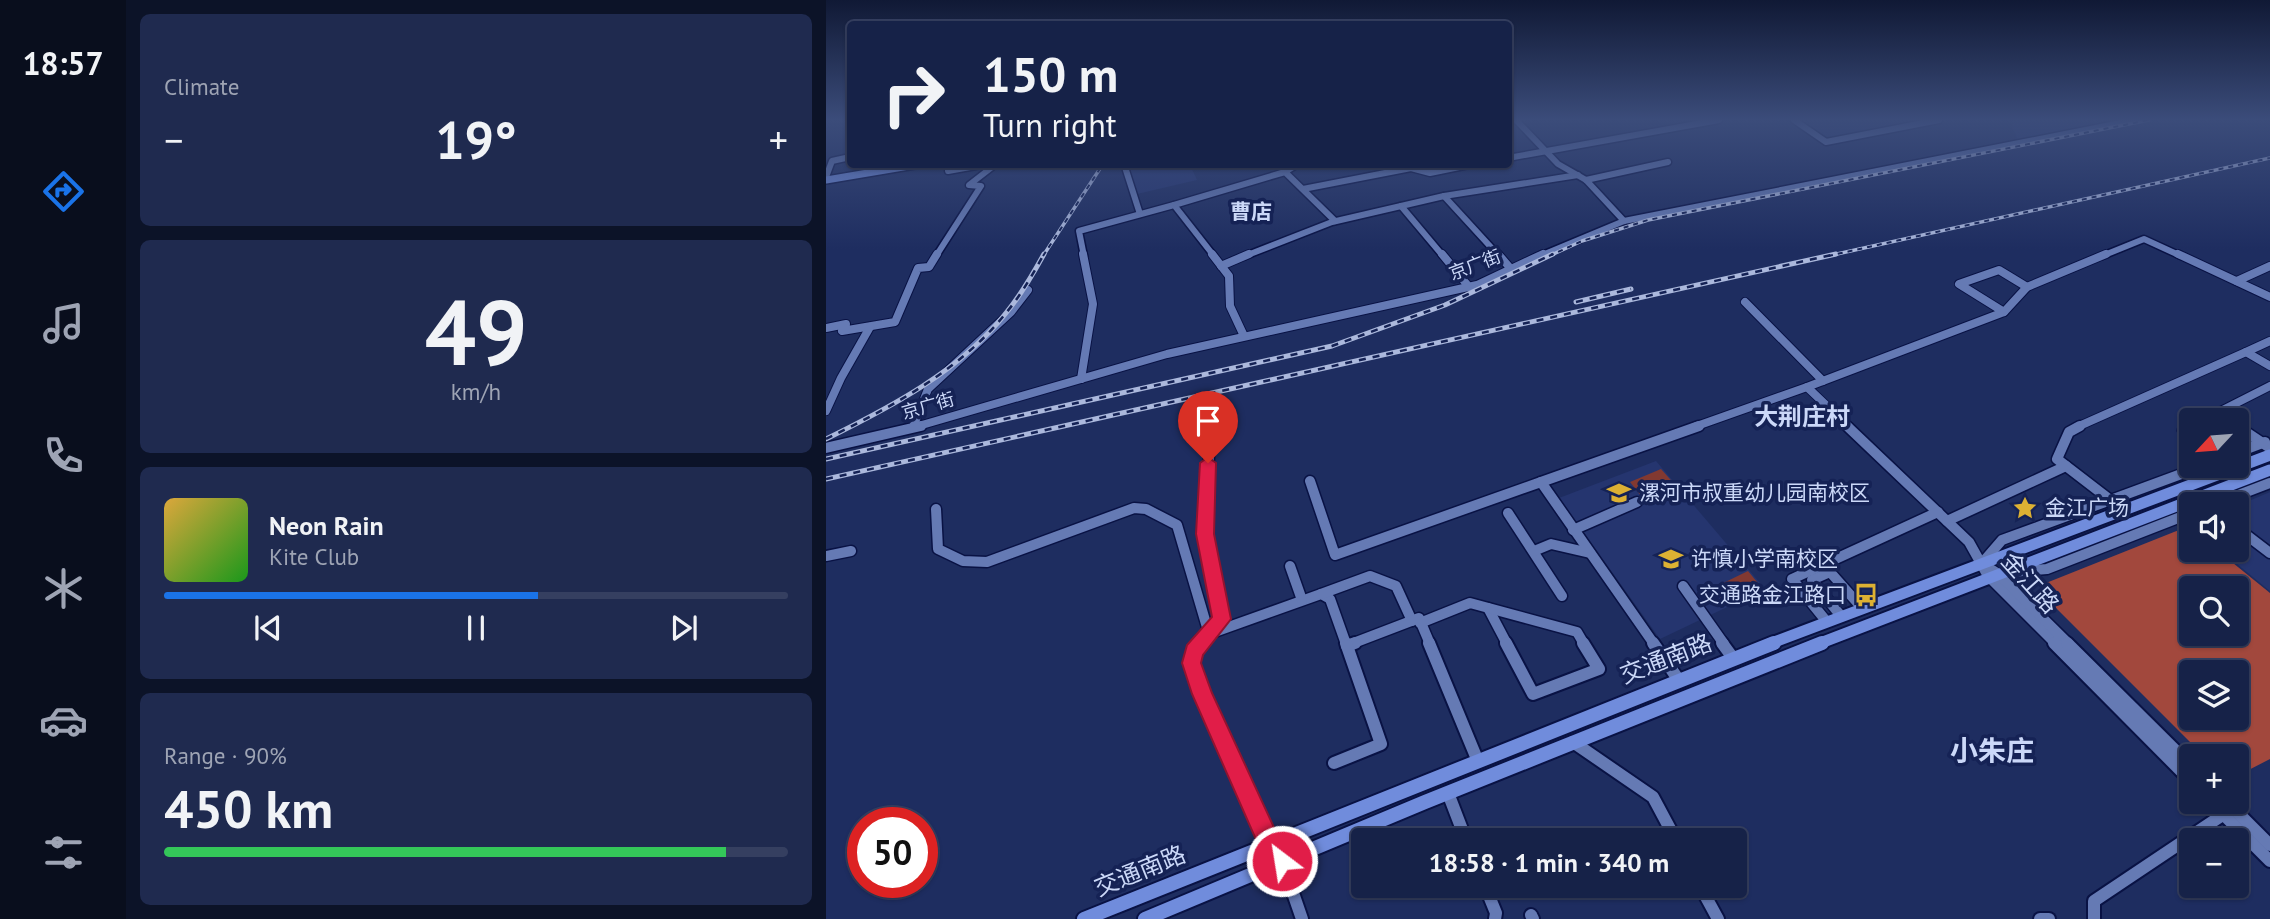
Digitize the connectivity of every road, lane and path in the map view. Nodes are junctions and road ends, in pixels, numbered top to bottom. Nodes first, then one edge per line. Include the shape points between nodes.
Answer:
1 (1557, 163) edge
2 (1664, 163) edge
3 (1919, 163) edge
4 (882, 168) edge
5 (896, 168) edge
6 (968, 168) edge
7 (991, 168) edge
8 (1125, 168) edge
9 (1292, 168) edge
10 (1411, 168) edge
11 (1411, 168) edge
12 (1454, 168) edge
13 (948, 172) dead end
14 (1285, 172) junction
15 (1578, 175) junction
16 (826, 179) edge
17 (1586, 180) junction
18 (1303, 189) junction
19 (1444, 196) junction
20 (1174, 205) junction
21 (1401, 206) junction
22 (1140, 214) junction
23 (1335, 221) junction
24 (1624, 221) junction
25 (1221, 266) junction
26 (2270, 266) edge
27 (1511, 269) junction
28 (2237, 281) junction
29 (1469, 287) junction
30 (2027, 287) junction
31 (1028, 290) dead end
32 (2270, 297) edge
33 (1745, 302) dead end
34 (2004, 312) junction
35 (870, 327) junction
36 (826, 328) edge
37 (1244, 336) junction
38 (2270, 341) edge
39 (2246, 352) junction
40 (2270, 366) edge
41 (1081, 379) junction
42 (1823, 381) junction
43 (2270, 386) edge
44 (1807, 387) junction
45 (2228, 408) edge
46 (826, 411) edge
47 (913, 428) junction
48 (2249, 434) edge
49 (1210, 437) dead end
50 (2268, 447) edge
51 (826, 448) edge
52 (2249, 451) edge
53 (2066, 466) junction
54 (2270, 470) edge
55 (2179, 474) edge
56 (2174, 476) junction
57 (1310, 481) dead end
58 (1541, 482) junction
59 (2270, 483) edge
60 (2186, 486) junction
61 (2194, 492) edge
62 (2222, 492) edge
63 (2246, 492) edge
64 (2109, 499) junction
65 (1637, 502) dead end
66 (2179, 508) edge
67 (936, 509) dead end
68 (1938, 512) junction
69 (1508, 513) dead end
70 (2179, 518) edge
71 (1947, 521) junction
72 (1573, 530) junction
73 (2249, 537) edge
74 (851, 551) dead end
75 (1534, 551) junction
76 (1590, 553) junction
77 (2270, 553) edge
78 (826, 556) edge
79 (1290, 566) dead end
80 (1989, 571) junction
81 (1683, 586) dead end
82 (1321, 594) junction
83 (1562, 596) dead end
84 (1302, 600) junction
85 (1489, 608) junction
86 (1862, 608) junction
87 (1834, 619) junction
88 (1416, 622) junction
89 (1209, 634) junction
90 (1347, 646) junction
91 (1749, 651) junction
92 (1733, 657) junction
93 (1759, 666) junction
94 (1678, 679) junction
95 (1572, 741) junction
96 (2179, 754) edge
97 (1477, 759) junction
98 (1334, 763) dead end
99 (2179, 769) edge
100 (1447, 793) junction
101 (2217, 814) edge
102 (2230, 814) edge
103 (2232, 814) edge
104 (1461, 828) edge
105 (1670, 828) edge
106 (1269, 842) junction
107 (2270, 845) edge
108 (2270, 860) edge
109 (1282, 861) junction
110 (1490, 898) edge
111 (1707, 898) edge
112 (1084, 919) edge
113 (1146, 919) edge
114 (1302, 919) edge
115 (1495, 919) edge
116 (1718, 919) edge
117 (2040, 919) edge
118 (2049, 919) edge
119 (2094, 919) edge

1 - 15 street
2 - 17 street
3 - 24 street, 京广街
4 - 16 main road
5 - 16 main road
6 - 13 street
7 - 35 street via 969,185 981,186 929,267 918,268 895,323
8 - 22 street
9 - 14 street
10 - 18 street
11 - 12 street via 1430,173
14 - 18 street
14 - 20 street
15 - 17 street
15 - 19 street
17 - 24 street
18 - 23 street
19 - 21 street
19 - 27 street
20 - 22 street
20 - 25 street
21 - 23 street
21 - 29 street
22 - 41 street via 1079,230 1093,304
23 - 25 street
24 - 27 street, 京广街
25 - 37 street via 1229,276 1230,306
26 - 28 street
27 - 29 street, 京广街
28 - 30 street via 2144,239
28 - 32 street
29 - 37 street, 京广街
30 - 34 street
30 - 34 street via 1999,270 1959,284
31 - 47 street via 1012,313 928,389
33 - 42 street
34 - 42 street
35 - 36 street via 842,331 846,324
35 - 46 street via 835,382
37 - 41 street, 京广街
38 - 39 street
39 - 40 street
39 - 53 street via 2069,432 2057,458
41 - 47 street, 京广街
42 - 44 street
43 - 45 street
44 - 58 street
44 - 68 street
47 - 51 street, 京广街
48 - 50 street
49 - 89 street via 1205,534 1222,619
50 - 52 street
50 - 60 main road, 交通南路
53 - 64 street
53 - 71 street
54 - 62 main road, 交通南路
55 - 56 street
56 - 60 street
56 - 64 street
57 - 58 street via 1335,555
58 - 72 street
59 - 63 street
60 - 61 main road
60 - 80 main road, 交通南路
64 - 80 street via 2002,540
65 - 72 street
66 - 80 main road, 交通南路
67 - 89 street via 938,549 963,561 987,562 1134,508 1146,509 1177,526
68 - 71 street
68 - 87 street via 1792,579
69 - 75 street
70 - 80 street via 2047,569
71 - 80 street
72 - 76 street
73 - 77 street
74 - 78 street
75 - 76 street via 1551,544
75 - 83 street
76 - 94 street
79 - 84 street
80 - 86 main road, 交通南路
80 - 93 main road, 交通南路
80 - 96 street, 金江路
80 - 99 street, 金江路
81 - 92 street
82 - 84 street
82 - 88 street via 1370,576 1396,586
82 - 90 street via 1330,599
84 - 89 street
85 - 85 street via 1577,632 1599,669 1533,694
85 - 88 street via 1470,603
86 - 87 main road, 交通南路
86 - 87 street via 1830,572 1812,580
87 - 91 main road, 交通南路
88 - 90 street
88 - 97 street
89 - 106 street via 1194,652 1192,663
90 - 98 street via 1381,744
91 - 92 main road, 交通南路
91 - 93 main road
92 - 94 main road, 交通南路
93 - 95 main road, 交通南路
94 - 97 main road, 交通南路
95 - 100 main road, 交通南路
95 - 105 street via 1653,797
97 - 106 main road, 交通南路
100 - 104 street
100 - 109 main road, 交通南路
101 - 119 street via 2094,901
102 - 108 street
103 - 107 street
106 - 109 main road
106 - 112 main road, 交通南路
109 - 113 main road, 交通南路
109 - 114 street
110 - 115 street
111 - 116 street
117 - 118 street

